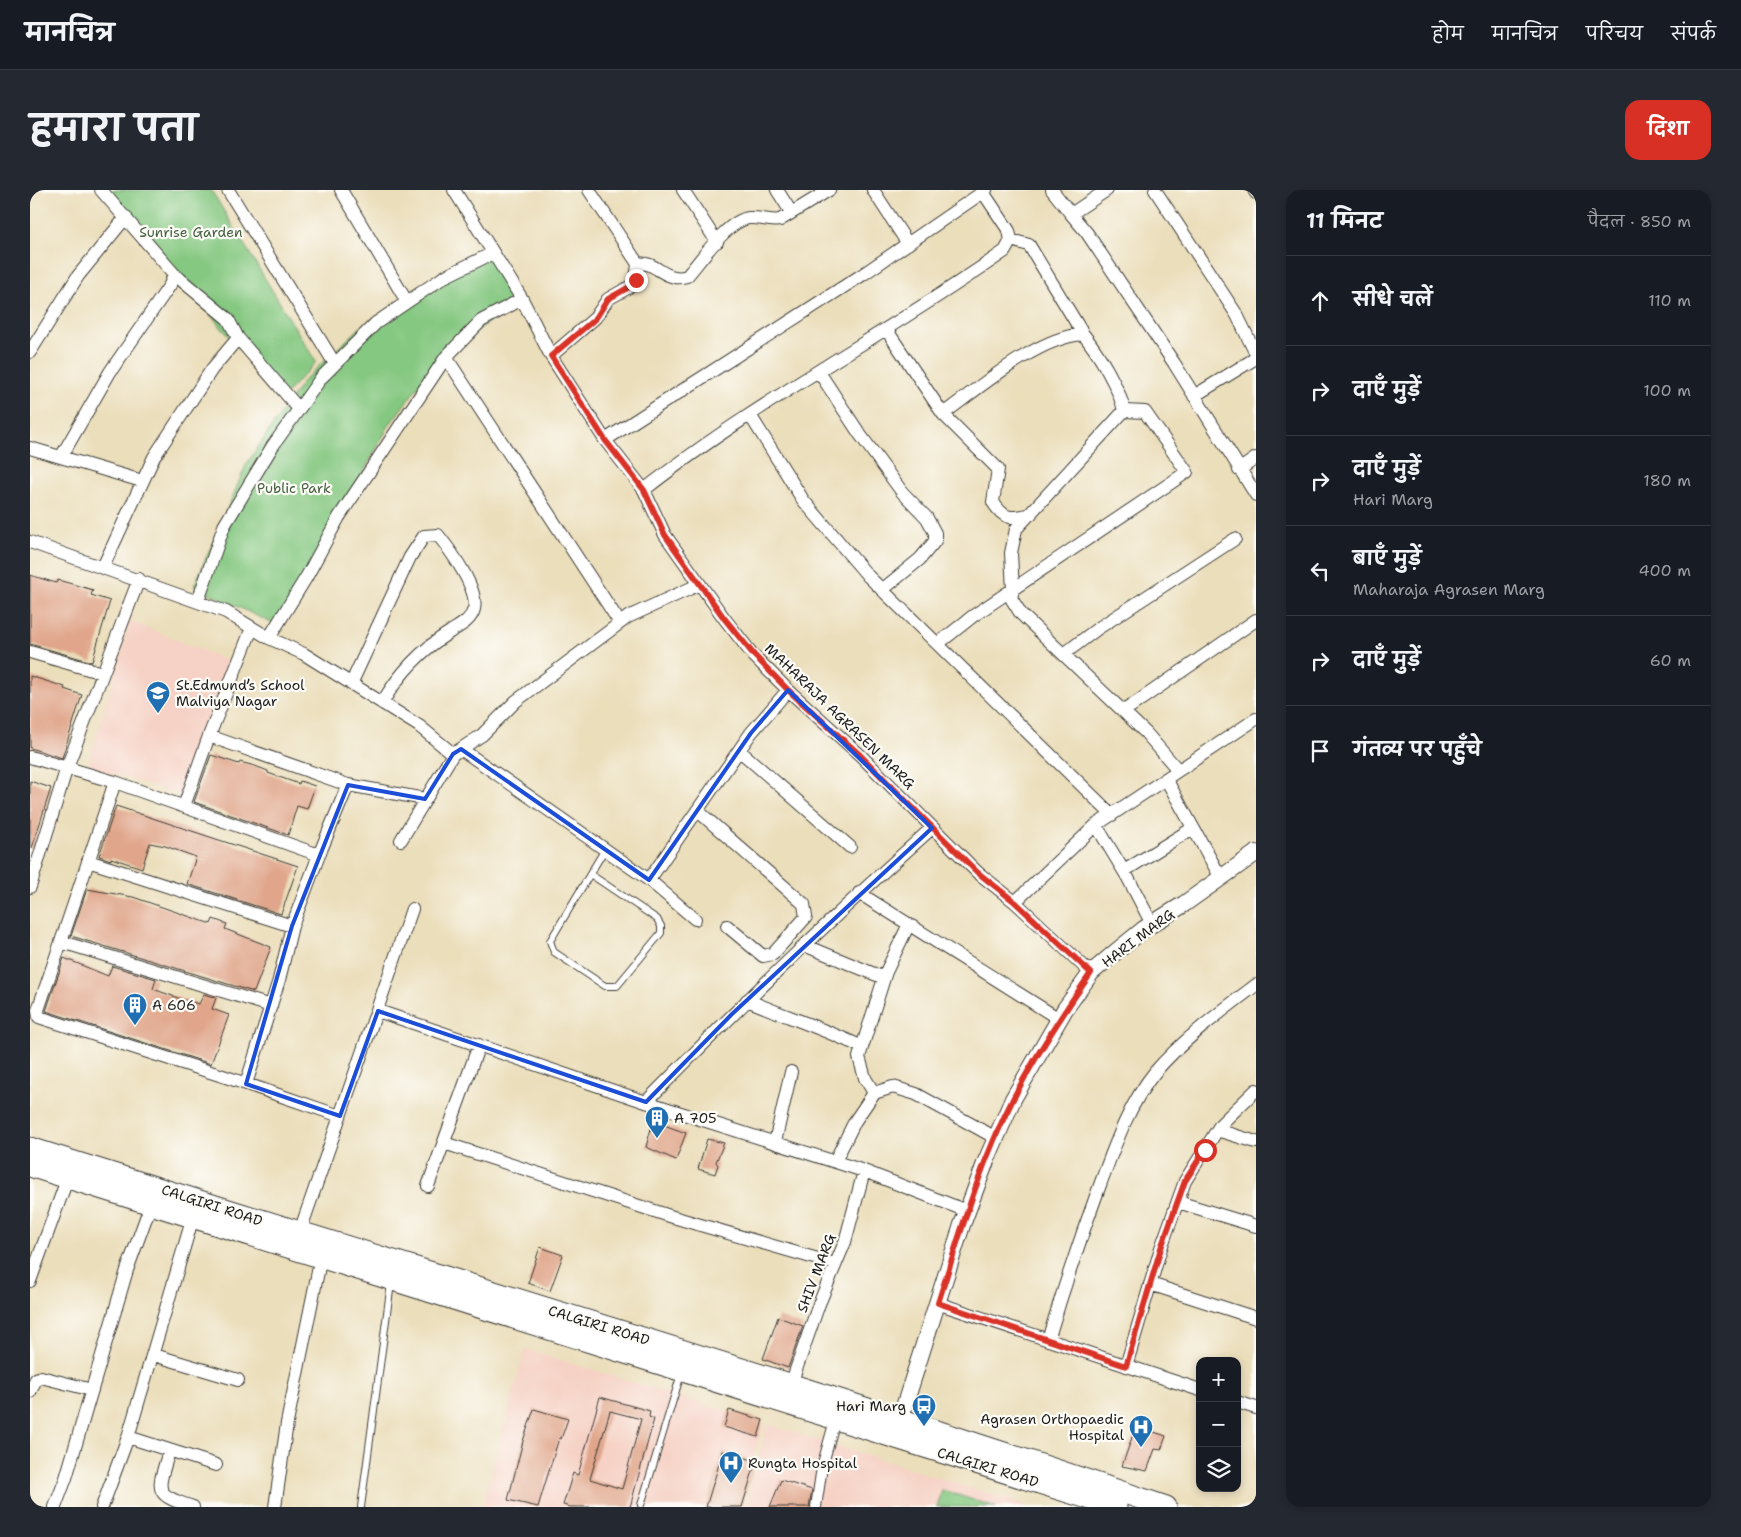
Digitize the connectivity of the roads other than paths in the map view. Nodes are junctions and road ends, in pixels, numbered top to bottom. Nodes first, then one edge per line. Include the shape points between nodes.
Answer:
1 (101, 190) edge
2 (228, 190) edge
3 (341, 190) edge
4 (454, 190) edge
5 (589, 190) edge
6 (683, 190) edge
7 (777, 190) edge
8 (829, 190) edge
9 (873, 190) edge
10 (1052, 190) edge
11 (1107, 190) edge
12 (1155, 190) edge
13 (1254, 190) edge
14 (985, 191) edge
15 (1256, 193) edge
16 (791, 212) junction
17 (1071, 214) junction
18 (126, 217) junction
19 (1011, 240) junction
20 (717, 242) junction
21 (908, 244) junction
22 (493, 253) junction
23 (638, 264) junction
24 (174, 274) junction
25 (522, 299) junction
26 (406, 302) junction
27 (886, 329) junction
28 (1083, 334) junction
29 (238, 338) junction
30 (30, 352) edge
31 (551, 356) junction
32 (1256, 356) edge
33 (446, 357) junction
34 (335, 364) junction
35 (819, 372) junction
36 (1194, 396) junction
37 (299, 409) junction
38 (1124, 411) junction
39 (943, 414) junction
40 (750, 415) junction
41 (605, 440) junction
42 (30, 448) edge
43 (61, 457) junction
44 (1256, 458) edge
45 (1239, 470) junction
46 (142, 481) junction
47 (644, 490) junction
48 (1256, 495) edge
49 (1031, 514) junction
50 (1235, 538) dead end
51 (30, 542) edge
52 (103, 567) junction
53 (139, 579) junction
54 (700, 584) junction
55 (882, 590) junction
56 (1013, 590) junction
57 (198, 601) junction
58 (1256, 620) edge
59 (620, 623) junction
60 (252, 628) junction
61 (270, 638) junction
62 (939, 643) junction
63 (30, 652) edge
64 (1064, 654) junction
65 (102, 673) junction
66 (351, 684) junction
67 (788, 690) junction
68 (382, 703) junction
69 (1124, 711) junction
70 (1256, 719) edge
71 (209, 736) junction
72 (457, 751) junction
73 (740, 751) junction
74 (30, 757) edge
75 (67, 767) junction
76 (1178, 770) junction
77 (1166, 779) junction
78 (115, 782) junction
79 (348, 785) junction
80 (425, 800) junction
81 (184, 806) junction
82 (698, 811) junction
83 (1112, 815) junction
84 (1096, 825) junction
85 (932, 828) junction
86 (1193, 828) junction
87 (401, 840) dead end
88 (850, 847) dead end
89 (604, 848) junction
90 (35, 851) edge
91 (1256, 853) edge
92 (318, 855) junction
93 (88, 862) junction
94 (1124, 871) junction
95 (590, 874) junction
96 (1221, 878) junction
97 (649, 880) junction
98 (30, 887) edge
99 (858, 893) junction
100 (1015, 902) junction
101 (412, 909) dead end
102 (695, 919) dead end
103 (1152, 924) junction
104 (292, 926) junction
105 (727, 926) dead end
106 (908, 926) junction
107 (62, 942) junction
108 (804, 945) junction
109 (1091, 973) junction
110 (884, 978) junction
111 (1256, 985) edge
112 (747, 1000) junction
113 (271, 1006) junction
114 (378, 1010) junction
115 (1059, 1020) junction
116 (479, 1045) junction
117 (862, 1047) junction
118 (791, 1072) dead end
119 (246, 1084) junction
120 (1256, 1090) edge
121 (874, 1093) junction
122 (646, 1102) junction
123 (340, 1116) junction
124 (1218, 1130) junction
125 (996, 1138) junction
126 (775, 1142) junction
127 (1256, 1142) edge
128 (444, 1143) junction
129 (30, 1148) edge
130 (835, 1161) junction
131 (30, 1166) edge
132 (864, 1171) junction
133 (68, 1177) junction
134 (428, 1186) dead end
135 (1178, 1202) junction
136 (151, 1204) junction
137 (967, 1211) junction
138 (193, 1217) junction
139 (1256, 1226) edge
140 (296, 1241) junction
141 (321, 1257) junction
142 (835, 1264) junction
143 (392, 1280) junction
144 (30, 1281) edge
145 (1150, 1284) junction
146 (938, 1303) junction
147 (1256, 1318) edge
148 (1048, 1340) junction
149 (154, 1355) junction
150 (1126, 1366) junction
151 (682, 1371) junction
152 (238, 1380) dead end
153 (791, 1384) junction
154 (1196, 1389) edge
155 (92, 1390) junction
156 (30, 1392) edge
157 (1241, 1403) edge
158 (1256, 1408) edge
159 (835, 1420) junction
160 (897, 1428) junction
161 (128, 1437) junction
162 (169, 1451) junction
163 (216, 1466) dead end
164 (641, 1505) dead end
165 (1112, 1506) edge
166 (55, 1507) edge
167 (102, 1507) edge
168 (193, 1507) edge
169 (276, 1507) edge
170 (361, 1507) edge
171 (816, 1507) edge
172 (1166, 1507) edge

1 - 18 street
2 - 34 street
3 - 26 street
4 - 22 street, MAHARAJA AGRASEN MARG
5 - 23 street
6 - 20 street
7 - 16 street
8 - 16 street
9 - 21 street
10 - 17 street
11 - 17 street
12 - 32 street via 1237,315
13 - 15 street
14 - 19 street
14 - 21 street
16 - 20 street via 780,220 748,218 725,230
17 - 36 street via 1087,233
18 - 24 street
18 - 30 street via 78,276
19 - 27 street via 998,256
19 - 28 street via 1029,245
20 - 23 street via 687,276 674,278 655,266
21 - 41 street
22 - 25 street, MAHARAJA AGRASEN MARG
22 - 26 street via 444,277
23 - 31 street via 636,280 631,286 608,299 596,318
24 - 29 street via 228,319
24 - 43 street via 170,285 110,372
25 - 31 street, MAHARAJA AGRASEN MARG
25 - 33 street via 481,321
26 - 34 street via 376,323
27 - 35 street
27 - 39 street
28 - 38 street via 1121,398
28 - 39 street via 1067,335 1031,352
29 - 37 street
29 - 46 street via 206,377
31 - 41 street, MAHARAJA AGRASEN MARG
32 - 36 street
33 - 59 street
33 - 61 street via 339,516
34 - 37 street via 320,378
35 - 40 street
35 - 55 street via 859,433 902,492 927,518 935,533 935,542 920,559
36 - 45 street
37 - 57 street via 224,526
38 - 49 street
38 - 56 street via 1145,412 1187,472
39 - 49 street via 998,469 993,502 1000,514 1014,518
40 - 47 street via 694,450
40 - 55 street via 803,500
41 - 47 street, MAHARAJA AGRASEN MARG
42 - 43 street
43 - 46 street
44 - 45 street
45 - 48 street
46 - 52 street
47 - 54 street, MAHARAJA AGRASEN MARG via 665,535
49 - 56 street via 1016,529 1011,553
50 - 64 street
51 - 52 street
52 - 53 street
53 - 57 street
53 - 65 street
54 - 59 street
54 - 67 street, MAHARAJA AGRASEN MARG via 754,655
55 - 62 street
56 - 62 street
56 - 64 street via 1011,598 1021,614
57 - 60 street via 226,612
58 - 69 street
59 - 72 street via 516,701 482,735
60 - 61 street
60 - 71 street
61 - 66 street via 304,654
62 - 83 street
63 - 65 street
64 - 69 street
65 - 75 street
66 - 68 street
66 - 68 street via 410,557 424,536 438,535 472,590 474,608 469,619 436,640 407,668
67 - 73 street
67 - 85 street, MAHARAJA AGRASEN MARG via 860,755
68 - 72 street
69 - 76 street
70 - 76 street
71 - 79 street
71 - 81 street
72 - 80 street
72 - 89 street
73 - 82 street
73 - 88 street
74 - 75 street
75 - 78 street
75 - 90 street
76 - 77 street
77 - 83 street
77 - 86 street
78 - 81 street
78 - 93 street
79 - 80 street
79 - 92 street
80 - 87 street
81 - 92 street
82 - 97 street
82 - 105 street via 807,910 806,917 768,956 763,956
83 - 84 street
84 - 94 street
84 - 100 street
85 - 99 street
85 - 100 street, MAHARAJA AGRASEN MARG via 977,872
86 - 94 street
86 - 96 street
89 - 95 lane
89 - 97 street
90 - 98 street
91 - 96 street, HARI MARG
92 - 104 street
93 - 104 street
93 - 107 street
94 - 103 street
95 - 95 lane via 550,941 550,947 605,986 617,986 661,933 661,926 657,919
96 - 103 street, HARI MARG
97 - 102 street
99 - 106 street
99 - 108 street
100 - 109 street, MAHARAJA AGRASEN MARG
101 - 114 street
103 - 109 street, HARI MARG
104 - 113 street
106 - 110 street
106 - 115 street
107 - 113 street
107 - 119 street via 38,1017
108 - 110 street
108 - 112 street
109 - 115 street, HARI MARG
110 - 117 street
111 - 148 street via 1195,1034 1155,1072 1132,1110 1112,1152 1074,1254
112 - 117 street
112 - 122 street
113 - 119 street
114 - 116 street
114 - 123 street
115 - 125 street, HARI MARG via 1013,1100
116 - 122 street
116 - 128 street
117 - 121 street via 859,1057 865,1078
118 - 126 street
119 - 123 street
120 - 124 street
121 - 125 street via 893,1087 916,1094
121 - 130 street via 855,1121
122 - 126 street
123 - 140 street
124 - 127 street
124 - 135 street via 1185,1181
125 - 137 street, HARI MARG
126 - 130 street
128 - 134 street
128 - 142 street via 673,1217
129 - 140 main road, CALGIRI ROAD
130 - 132 street
131 - 133 main road, CALGIRI ROAD
132 - 137 street
132 - 142 street, SHIV MARG via 845,1242
133 - 136 main road, CALGIRI ROAD
133 - 144 street
135 - 139 street
135 - 145 street
136 - 138 main road, CALGIRI ROAD
136 - 155 street via 127,1270
137 - 146 street, HARI MARG
138 - 140 main road, CALGIRI ROAD
138 - 149 street
140 - 141 main road, CALGIRI ROAD
140 - 153 main road, CALGIRI ROAD
141 - 143 main road, CALGIRI ROAD
141 - 169 street via 287,1423
142 - 153 street, SHIV MARG
143 - 151 main road, CALGIRI ROAD
143 - 170 lane
145 - 147 street
145 - 150 street
146 - 148 street
146 - 160 street, HARI MARG
148 - 150 street
149 - 152 street
149 - 161 street
150 - 154 street
151 - 159 main road, CALGIRI ROAD
151 - 164 lane
153 - 160 main road, CALGIRI ROAD
155 - 156 street via 40,1378
155 - 166 street
157 - 158 street
159 - 160 main road, CALGIRI ROAD
159 - 171 street via 822,1467
160 - 165 main road, CALGIRI ROAD
160 - 172 main road, CALGIRI ROAD
161 - 162 street
161 - 167 street
162 - 163 street
162 - 168 street via 160,1483 163,1494 168,1499

